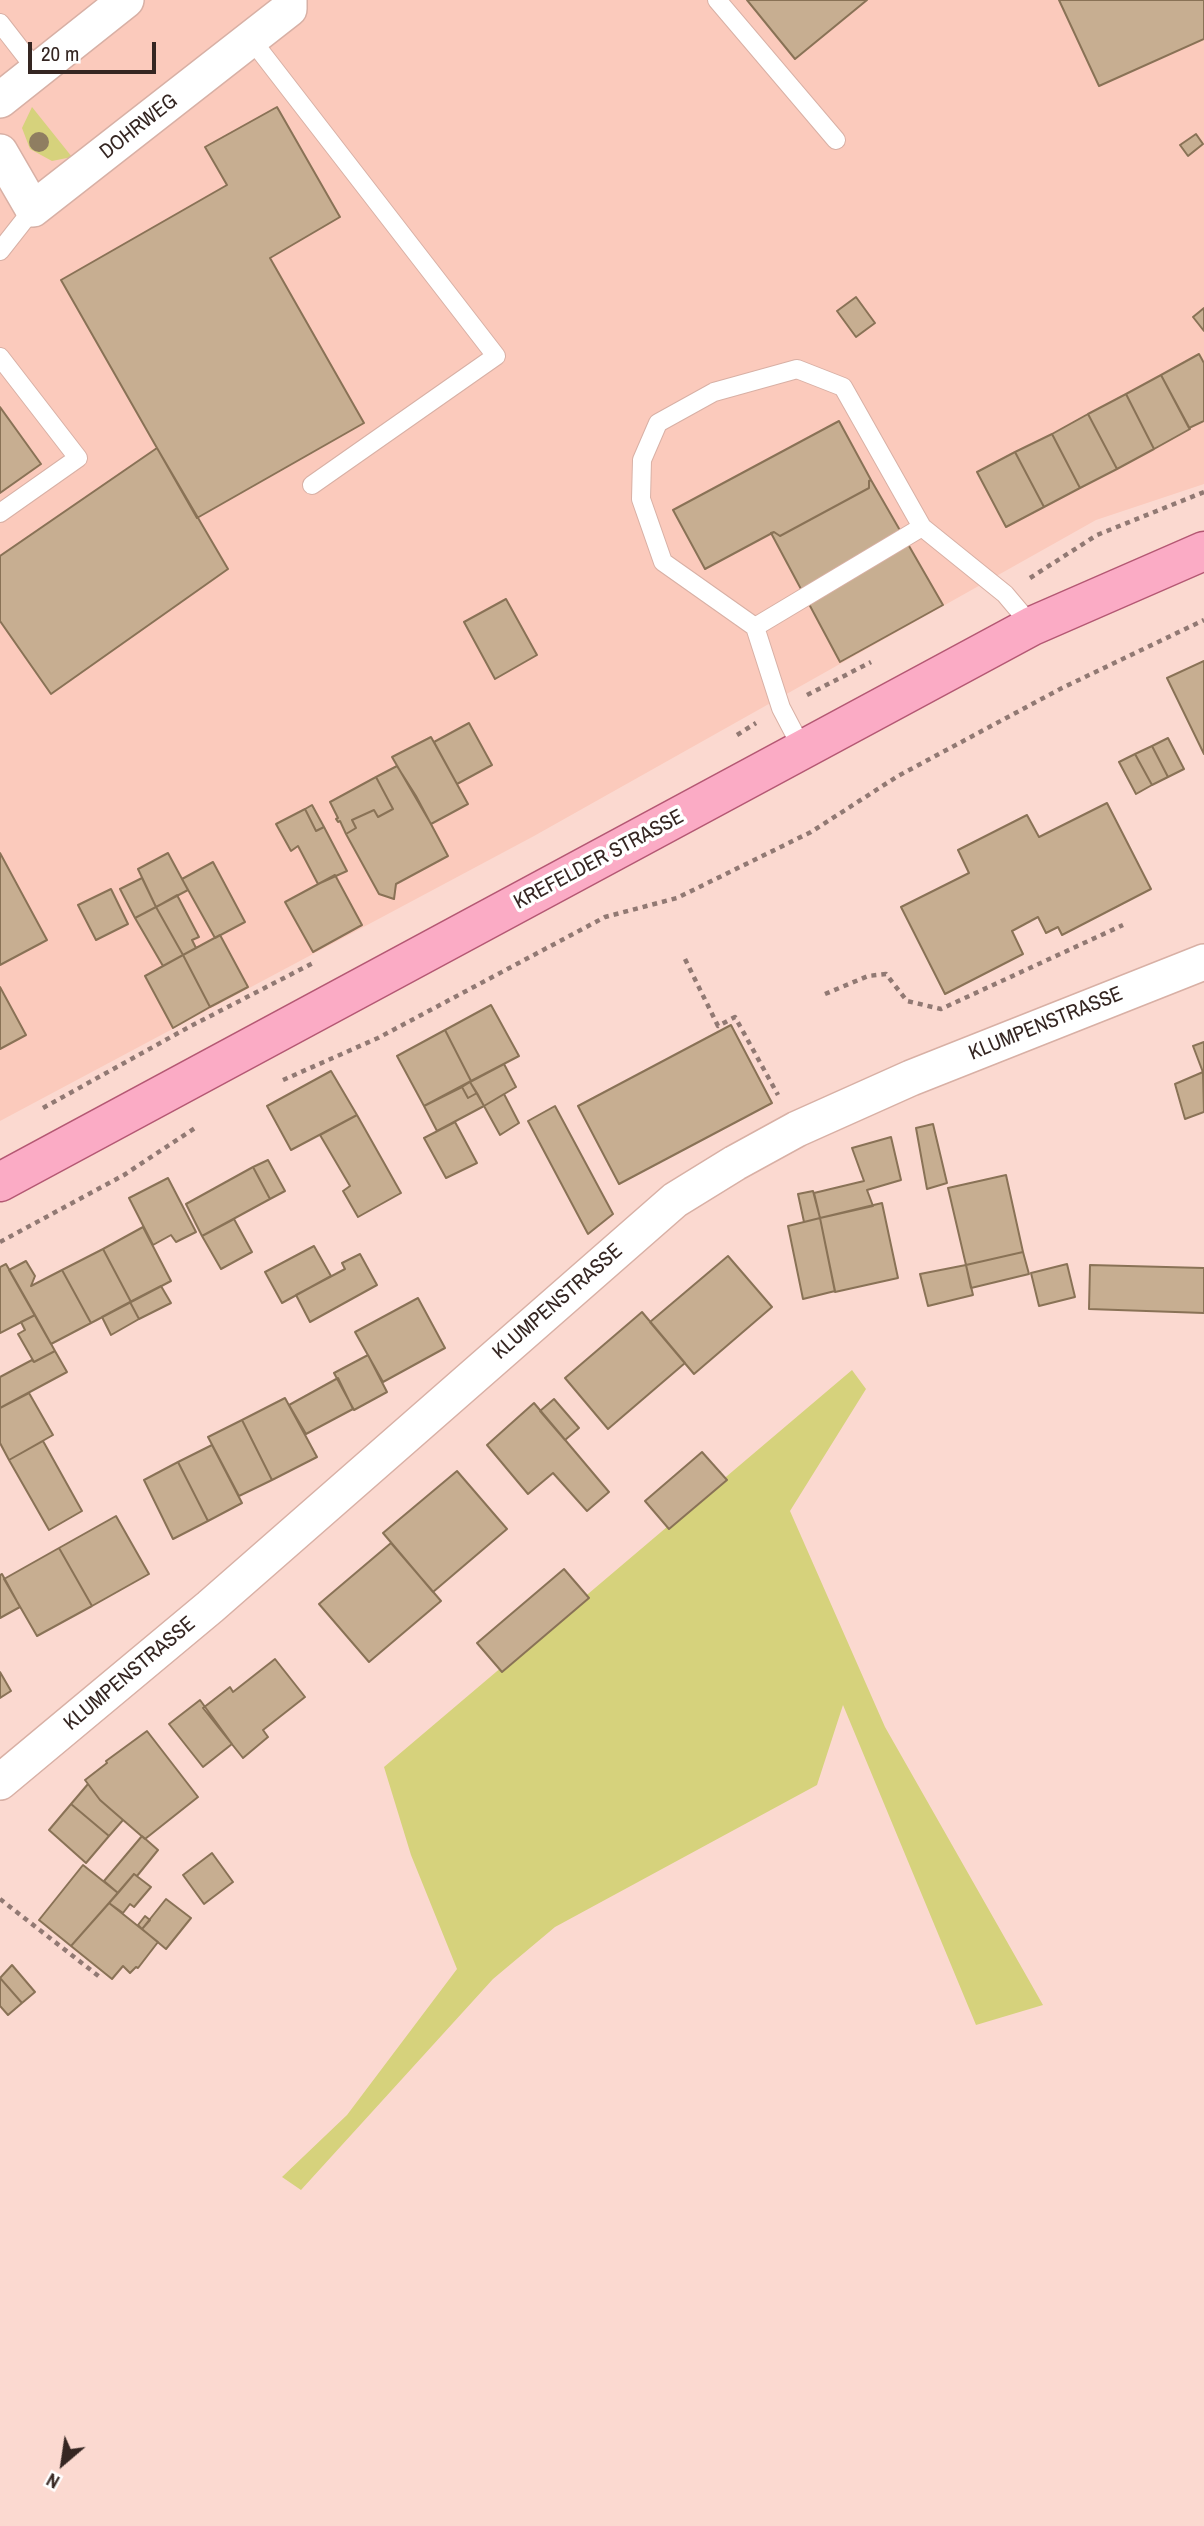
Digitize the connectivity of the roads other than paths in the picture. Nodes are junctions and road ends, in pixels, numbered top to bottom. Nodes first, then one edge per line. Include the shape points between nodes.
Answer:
1 (126, 0) edge
2 (289, 0) edge
3 (717, 0) edge
4 (0, 23) edge
5 (251, 39) junction
6 (38, 72) junction
7 (0, 100) edge
8 (836, 140) dead end
9 (0, 152) edge
10 (33, 209) junction
11 (0, 251) edge
12 (0, 357) edge
13 (312, 485) dead end
14 (0, 513) edge
15 (922, 527) junction
16 (1204, 551) edge
17 (1032, 626) junction
18 (755, 627) junction
19 (803, 750) junction
20 (1204, 962) edge
21 (0, 1182) edge
22 (0, 1782) edge

1 - 6 street
2 - 5 street, DOHRWEG via 289,9
3 - 8 lane
4 - 6 lane
5 - 10 street, DOHRWEG
5 - 13 lane via 496,356
6 - 7 street
9 - 10 street
10 - 11 lane
12 - 14 lane via 78,458
15 - 17 lane via 1005,594
15 - 18 lane
15 - 18 lane via 843,387 808,373 797,369 714,392 658,423 642,460 640,499 663,562
16 - 17 main road, KREFELDER STRASSE
17 - 19 main road, KREFELDER STRASSE
18 - 19 lane via 780,708
19 - 21 main road, KREFELDER STRASSE
20 - 22 street, KLUMPENSTRASSE via 911,1078 797,1129 675,1200 210,1608

